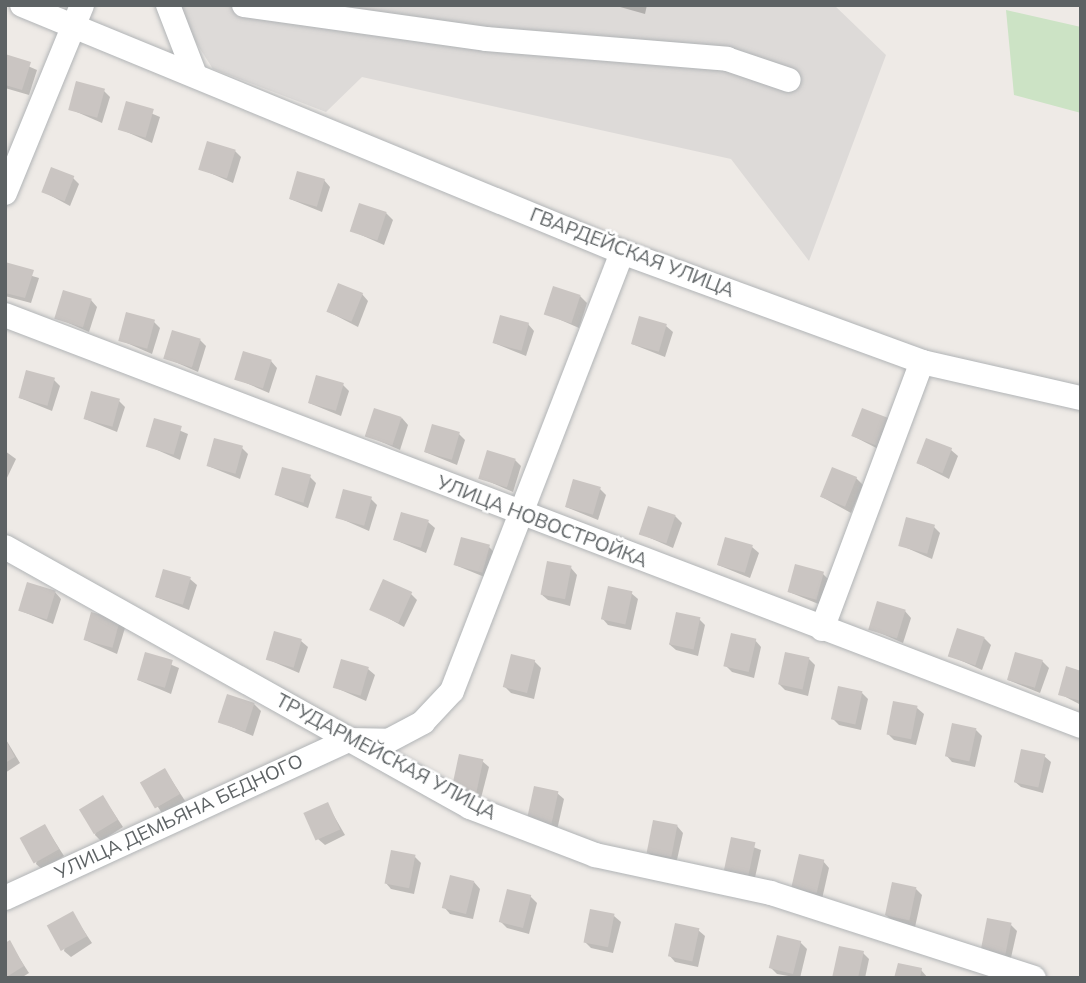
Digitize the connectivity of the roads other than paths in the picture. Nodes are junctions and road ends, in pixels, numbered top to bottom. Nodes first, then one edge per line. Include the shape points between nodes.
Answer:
1 (22, 5) edge
2 (168, 5) edge
3 (244, 5) edge
4 (77, 15) edge
5 (195, 75) junction
6 (789, 80) dead end
7 (5, 193) edge
8 (622, 252) junction
9 (5, 316) edge
10 (922, 362) junction
11 (1081, 398) edge
12 (525, 515) junction
13 (5, 547) edge
14 (822, 629) junction
15 (1081, 726) edge
16 (349, 740) junction
17 (8, 888) edge
18 (1034, 978) edge

1 - 4 street, ГВАРДЕЙСКАЯ УЛИЦА
2 - 5 street
3 - 6 street via 486,39 727,59
4 - 5 street, ГВАРДЕЙСКАЯ УЛИЦА
4 - 7 street
5 - 8 street, ГВАРДЕЙСКАЯ УЛИЦА
8 - 10 street, ГВАРДЕЙСКАЯ УЛИЦА
8 - 12 street, УЛИЦА ДЕМЬЯНА БЕДНОГО
9 - 12 street, УЛИЦА НОВОСТРОЙКА
10 - 11 street, ГВАРДЕЙСКАЯ УЛИЦА
10 - 14 street
12 - 14 street, УЛИЦА НОВОСТРОЙКА
12 - 16 street, УЛИЦА ДЕМЬЯНА БЕДНОГО via 452,691 423,722 388,741
13 - 16 street, ТРУДАРМЕЙСКАЯ УЛИЦА
14 - 15 street, УЛИЦА НОВОСТРОЙКА
16 - 17 street, УЛИЦА ДЕМЬЯНА БЕДНОГО
16 - 18 street, ТРУДАРМЕЙСКАЯ УЛИЦА via 470,807 595,855 771,893

